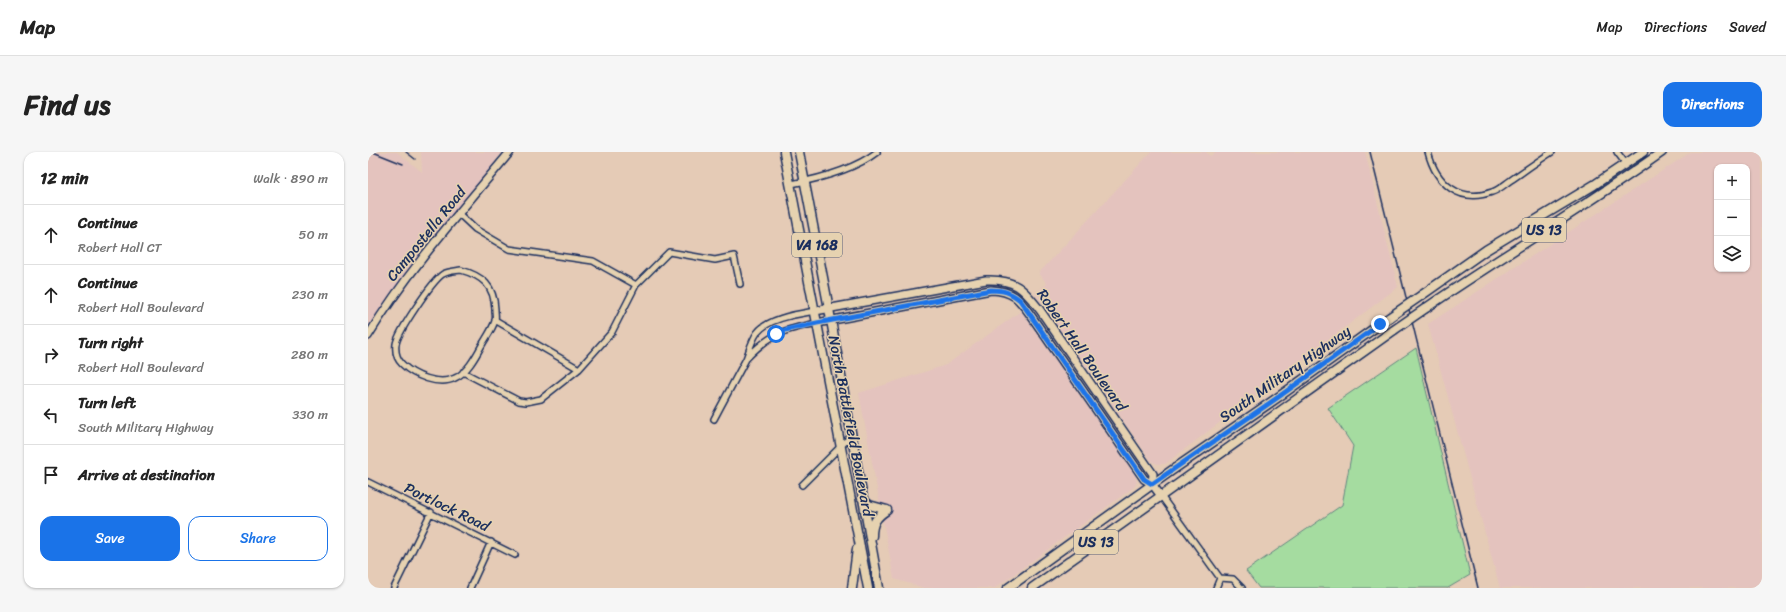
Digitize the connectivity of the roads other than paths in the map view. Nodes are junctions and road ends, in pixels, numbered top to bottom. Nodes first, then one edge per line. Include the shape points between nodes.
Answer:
1 (510, 152) edge
2 (784, 152) edge
3 (799, 152) edge
4 (876, 152) edge
5 (1428, 152) edge
6 (1552, 152) edge
7 (1617, 152) edge
8 (1643, 152) edge
9 (1662, 152) edge
10 (1626, 164) junction
11 (805, 181) junction
12 (791, 184) junction
13 (458, 213) junction
14 (1011, 282) junction
15 (740, 284) dead end
16 (636, 285) junction
17 (976, 293) junction
18 (829, 309) junction
19 (815, 311) junction
20 (495, 320) junction
21 (831, 320) junction
22 (817, 323) junction
23 (368, 336) edge
24 (746, 359) junction
25 (579, 369) junction
26 (463, 372) junction
27 (714, 419) dead end
28 (851, 436) junction
29 (841, 447) junction
30 (368, 482) edge
31 (1152, 484) junction
32 (802, 485) dead end
33 (1161, 496) junction
34 (861, 497) junction
35 (431, 512) junction
36 (856, 529) junction
37 (491, 542) junction
38 (871, 549) junction
39 (515, 555) dead end
40 (1220, 578) junction
41 (394, 588) edge
42 (470, 588) edge
43 (852, 588) edge
44 (868, 588) edge
45 (879, 588) edge
46 (1008, 588) edge
47 (1032, 588) edge
48 (1216, 588) edge
49 (1242, 588) edge

1 - 13 street, Campostella Road
2 - 12 main road, North Battlefield Boulevard / VA 168
3 - 11 main road, North Battlefield Boulevard / VA 168
4 - 11 street via 854,166
5 - 6 street via 1431,163 1444,183 1462,193 1475,195 1493,192
7 - 10 street
8 - 10 main road, South Military Highway / US 13
9 - 33 main road, South Military Highway / US 13, bridge via 1609,190 1426,308
10 - 31 main road, South Military Highway / US 13, bridge via 1486,250
11 - 12 street
11 - 18 main road, North Battlefield Boulevard / VA 168
12 - 19 main road, North Battlefield Boulevard / VA 168
13 - 16 street via 476,229 509,249 593,261
13 - 23 street, Campostella Road via 406,278
14 - 17 street via 987,286
14 - 18 street via 986,280
14 - 31 street, Robert Hall Boulevard via 1028,295 1040,310 1153,474
15 - 16 street via 734,256 715,260 669,252
16 - 25 street via 612,332
17 - 21 street, Robert Hall Boulevard
17 - 31 street, Robert Hall Boulevard via 1004,290 1020,300 1144,479
18 - 19 street
18 - 21 main road, North Battlefield Boulevard / VA 168
19 - 22 main road, North Battlefield Boulevard / VA 168
19 - 24 street via 773,322 764,327 756,333
20 - 25 street
20 - 26 street via 479,351
20 - 26 street via 492,290 483,280 461,270 448,272 438,279 407,322 396,347 399,360 404,365 434,381 454,379
21 - 22 street, Robert Hall Boulevard
21 - 28 main road, North Battlefield Boulevard / VA 168
22 - 24 street via 776,334 761,343
22 - 29 main road, North Battlefield Boulevard / VA 168
24 - 27 street
25 - 26 street via 541,399 526,402 512,398
28 - 29 street
28 - 34 main road, North Battlefield Boulevard / VA 168
29 - 32 street
29 - 36 main road, North Battlefield Boulevard / VA 168
30 - 35 street, Portlock Road
31 - 33 street, Robert Hall Boulevard
31 - 46 main road, South Military Highway / US 13
33 - 40 street
33 - 47 main road, South Military Highway / US 13
34 - 38 main road, North Battlefield Boulevard / VA 168
34 - 38 main road via 869,505 887,510 878,516 873,524
35 - 37 street, Portlock Road
35 - 41 street
36 - 43 main road via 856,560
36 - 44 main road, North Battlefield Boulevard / VA 168
37 - 39 street, Portlock Road
37 - 42 street
38 - 45 main road, North Battlefield Boulevard / VA 168
40 - 48 street
40 - 49 street via 1233,579

